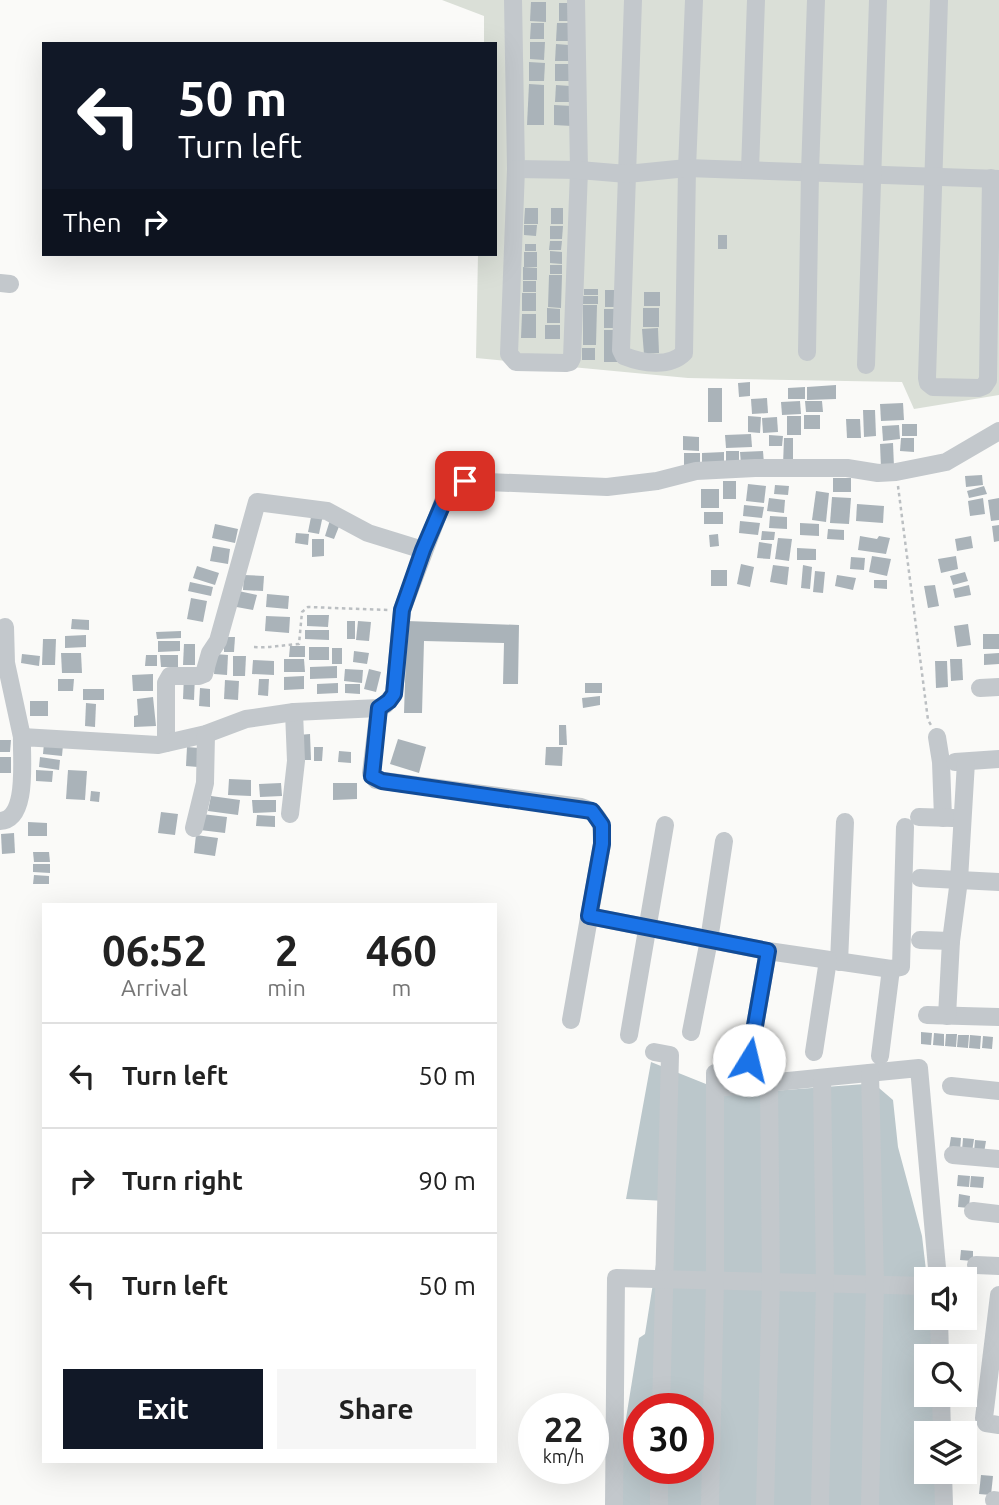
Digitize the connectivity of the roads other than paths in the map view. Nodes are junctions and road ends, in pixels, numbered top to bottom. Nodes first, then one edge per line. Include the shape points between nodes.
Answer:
1 (513, 0) edge
2 (576, 0) edge
3 (633, 0) edge
4 (694, 0) edge
5 (756, 0) edge
6 (816, 0) edge
7 (878, 0) edge
8 (939, 0) edge
9 (687, 168) junction
10 (516, 169) junction
11 (579, 170) junction
12 (750, 170) junction
13 (810, 172) junction
14 (627, 174) junction
15 (872, 174) junction
16 (932, 176) junction
17 (995, 178) edge
18 (807, 352) dead end
19 (866, 365) dead end
20 (999, 431) edge
21 (423, 550) junction
22 (5, 626) dead end
23 (999, 687) edge
24 (979, 688) dead end
25 (379, 708) junction
26 (295, 712) junction
27 (206, 734) junction
28 (22, 737) junction
29 (937, 737) road end
30 (166, 743) junction
31 (999, 759) edge
32 (942, 762) junction
33 (966, 762) junction
34 (290, 814) dead end
35 (943, 818) junction
36 (962, 818) junction
37 (0, 821) edge
38 (845, 822) dead end
39 (665, 825) dead end
40 (194, 828) dead end
41 (724, 841) dead end
42 (920, 878) dead end
43 (959, 880) junction
44 (999, 882) edge
45 (589, 916) junction
46 (649, 927) junction
47 (709, 940) junction
48 (920, 940) dead end
49 (951, 941) junction
50 (768, 951) junction
51 (833, 961) junction
52 (891, 969) junction
53 (927, 1015) dead end
54 (947, 1016) junction
55 (999, 1017) edge
56 (571, 1020) dead end
57 (691, 1032) dead end
58 (629, 1035) dead end
59 (654, 1052) dead end
60 (814, 1052) dead end
61 (880, 1056) dead end
62 (749, 1060) dead end
63 (870, 1073) junction
64 (822, 1078) junction
65 (769, 1084) junction
66 (951, 1086) dead end
67 (999, 1091) edge
68 (953, 1155) dead end
69 (999, 1159) edge
70 (973, 1211) dead end
71 (999, 1214) edge
72 (976, 1265) dead end
73 (999, 1266) edge
74 (936, 1267) edge
75 (664, 1279) junction
76 (715, 1281) junction
77 (771, 1282) junction
78 (825, 1283) junction
79 (875, 1284) junction
80 (914, 1286) edge
81 (999, 1295) edge
82 (661, 1393) edge
83 (999, 1425) edge
84 (659, 1484) edge
85 (943, 1484) edge
86 (614, 1505) edge
87 (659, 1505) edge
88 (710, 1505) edge
89 (765, 1505) edge
90 (820, 1505) edge
91 (870, 1505) edge
92 (944, 1505) edge

1 - 10 street
2 - 11 street
3 - 14 street
4 - 9 street
5 - 12 street
6 - 13 street
7 - 15 street
8 - 16 street
9 - 12 street
9 - 14 street
9 - 14 street via 684,353 678,359 652,363 624,356 621,350
10 - 11 street
10 - 11 street via 509,355 516,362 566,363 572,358
11 - 14 street
12 - 13 street
13 - 15 street
13 - 18 street
15 - 16 street
15 - 19 street
16 - 17 street
16 - 17 street via 927,378 933,387 979,388 988,380
20 - 21 street via 946,462 896,472 846,468 696,471 607,487 465,481 450,487
21 - 25 street via 402,610 394,694
21 - 30 street via 368,533 327,511 257,502 218,641 204,674 170,676 166,683
22 - 28 street via 6,663
23 - 24 street
25 - 26 street
25 - 45 street via 371,774 376,780 592,811 602,825 602,844
26 - 27 street via 246,719
26 - 34 street
27 - 30 street
27 - 40 street via 205,783
28 - 30 street
28 - 37 street via 21,794 13,816
29 - 32 street
31 - 33 street
32 - 33 street
32 - 35 street
33 - 36 street
35 - 36 street
35 - 52 street via 912,822 901,967
36 - 43 street
38 - 51 street
39 - 46 street
41 - 47 street
42 - 43 street
43 - 44 street
43 - 49 street
45 - 46 street
45 - 56 street
46 - 47 street
46 - 58 street
47 - 50 street
47 - 57 street
48 - 49 street
49 - 54 street
50 - 51 street
50 - 62 street
51 - 52 street
51 - 60 street
52 - 61 street
53 - 54 street
54 - 55 street
59 - 75 street via 670,1055
63 - 64 street
63 - 74 street via 919,1068
63 - 79 street
64 - 65 street
64 - 78 street
65 - 76 street via 716,1081
65 - 77 street
66 - 67 street
68 - 69 street
70 - 71 street
72 - 73 street
75 - 76 street
75 - 82 street
75 - 86 street via 616,1278
76 - 77 street
76 - 88 street
77 - 78 street
77 - 89 street
78 - 79 street
78 - 90 street
79 - 80 street
79 - 91 street
81 - 83 street via 984,1418 986,1423
84 - 87 street
85 - 92 street

